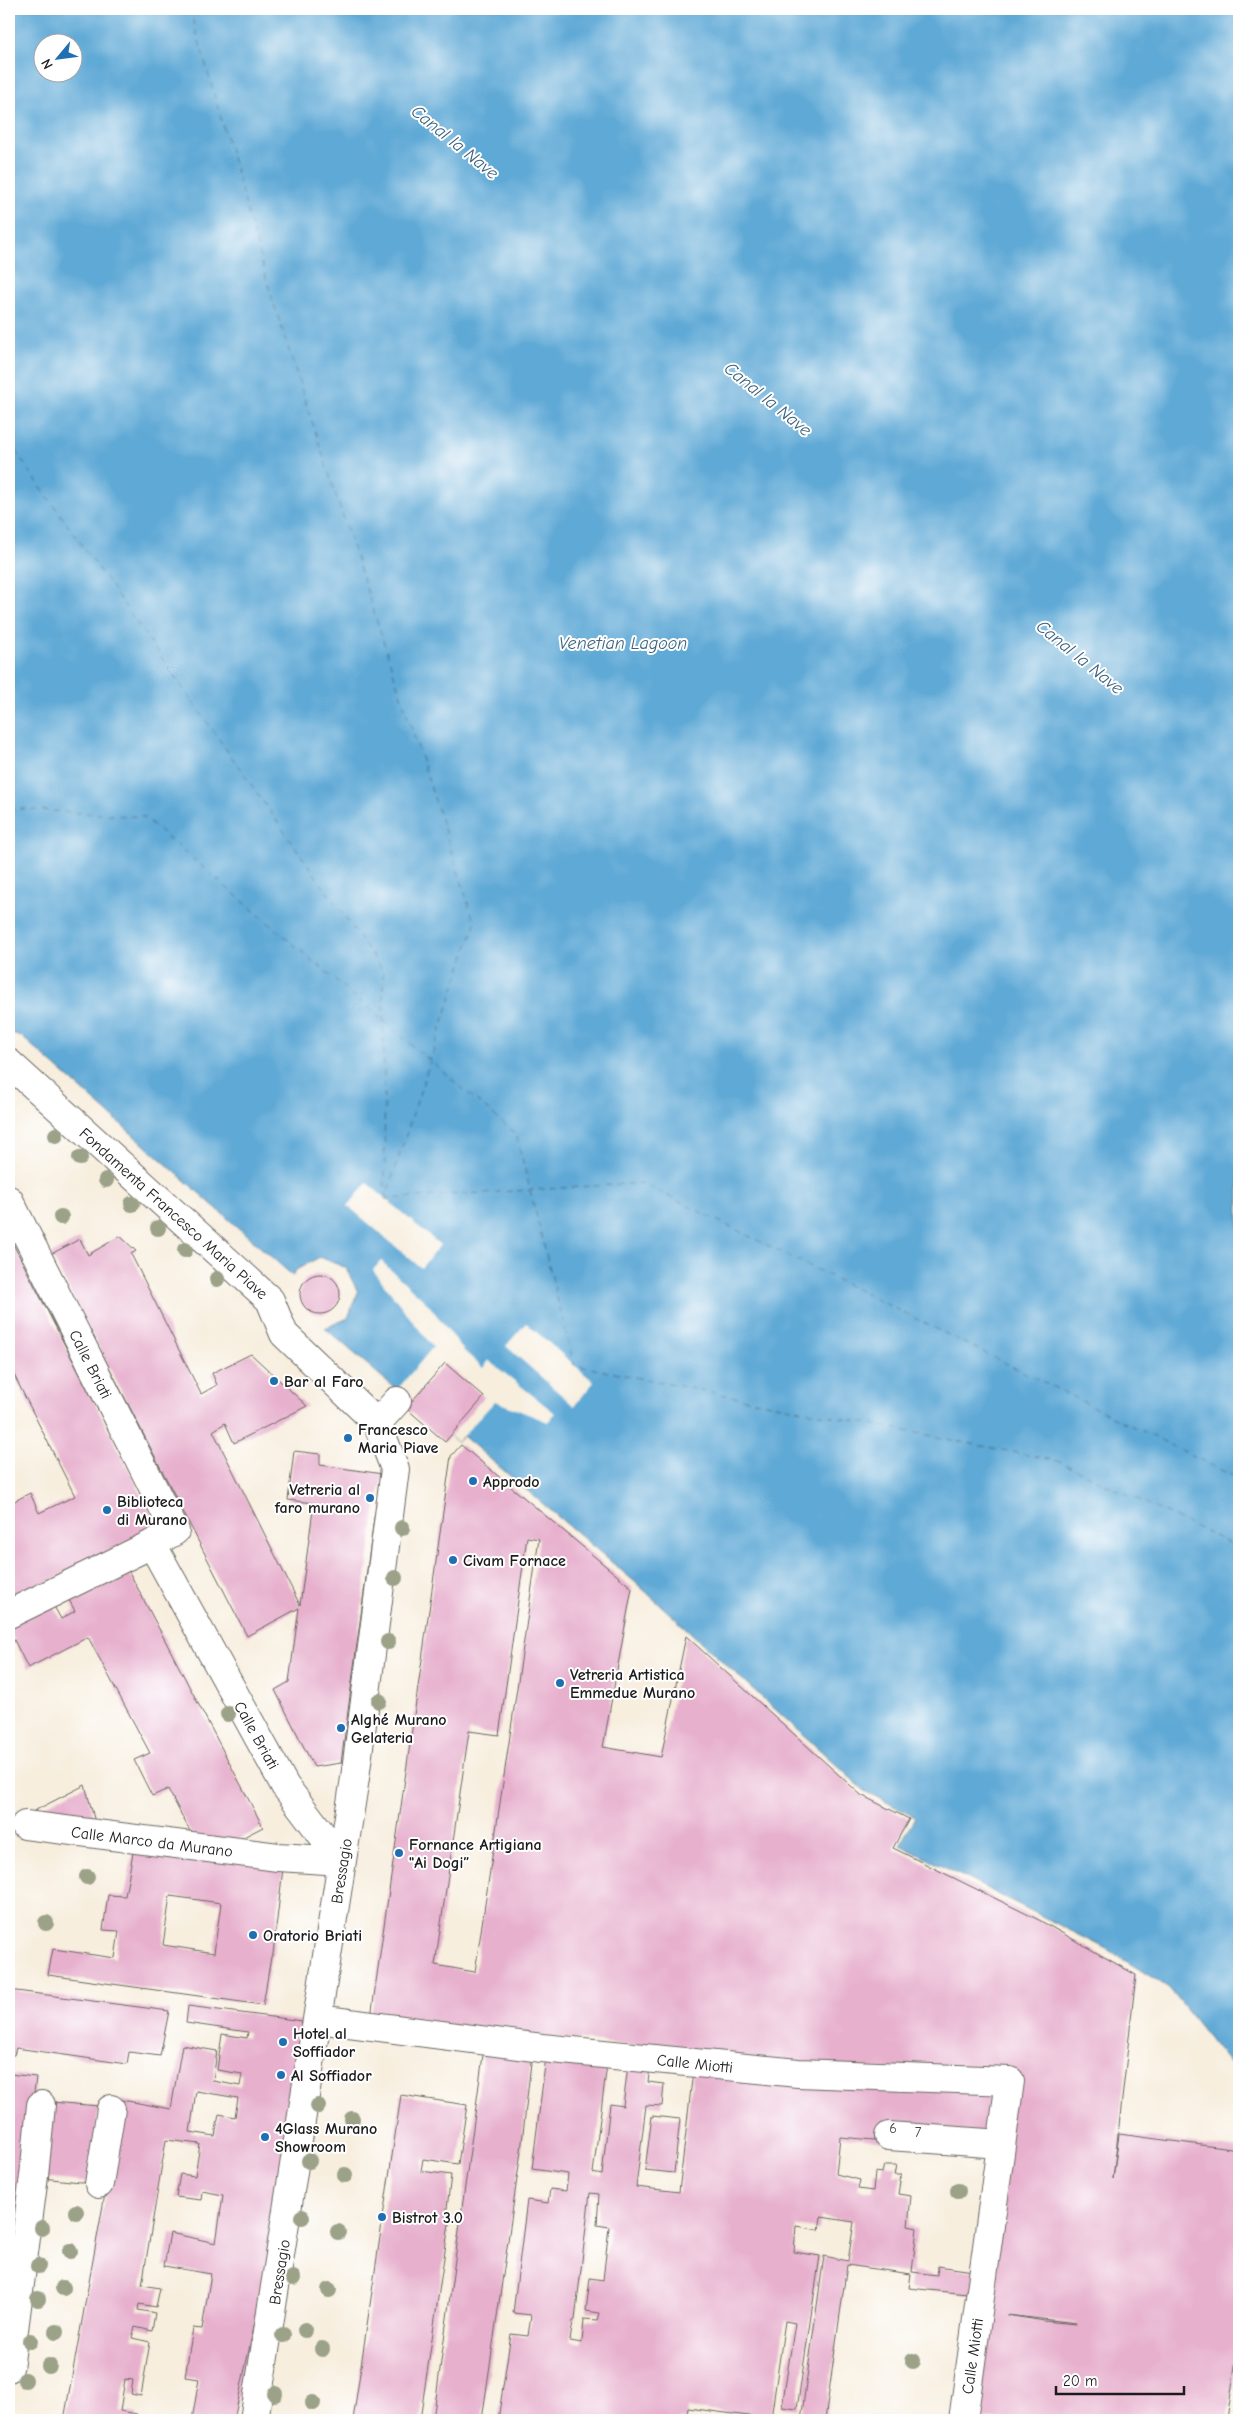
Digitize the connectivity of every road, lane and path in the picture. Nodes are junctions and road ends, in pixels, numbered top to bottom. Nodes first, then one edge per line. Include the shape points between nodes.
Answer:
1 (9, 1063) edge
2 (9, 1200) edge
3 (397, 1400) dead end
4 (377, 1423) junction
5 (395, 1469) joint
6 (152, 1544) junction
7 (9, 1614) edge
8 (25, 1825) dead end
9 (342, 1862) junction
10 (318, 2019) junction
11 (40, 2105) dead end
12 (111, 2108) dead end
13 (889, 2136) dead end
14 (1001, 2144) junction
15 (99, 2184) dead end
16 (9, 2368) edge
17 (254, 2420) edge
18 (963, 2420) edge

1 - 4 street, Fondamenta Francesco Maria Piave via 270,1300 284,1334
2 - 6 street, Calle Briati via 175,1531
3 - 4 street
4 - 5 street, Fondamenta Francesco Maria Piave
5 - 9 street, Bressagio
6 - 7 street, Calle Briati
6 - 9 street, Calle Briati via 285,1786
8 - 9 street, Calle Marco da Murano
9 - 10 street, Bressagio
10 - 14 street, Calle Miotti via 542,2048 798,2074 1010,2081
10 - 17 street, Bressagio
11 - 16 street
12 - 15 street
13 - 14 street
14 - 18 street, Calle Miotti

